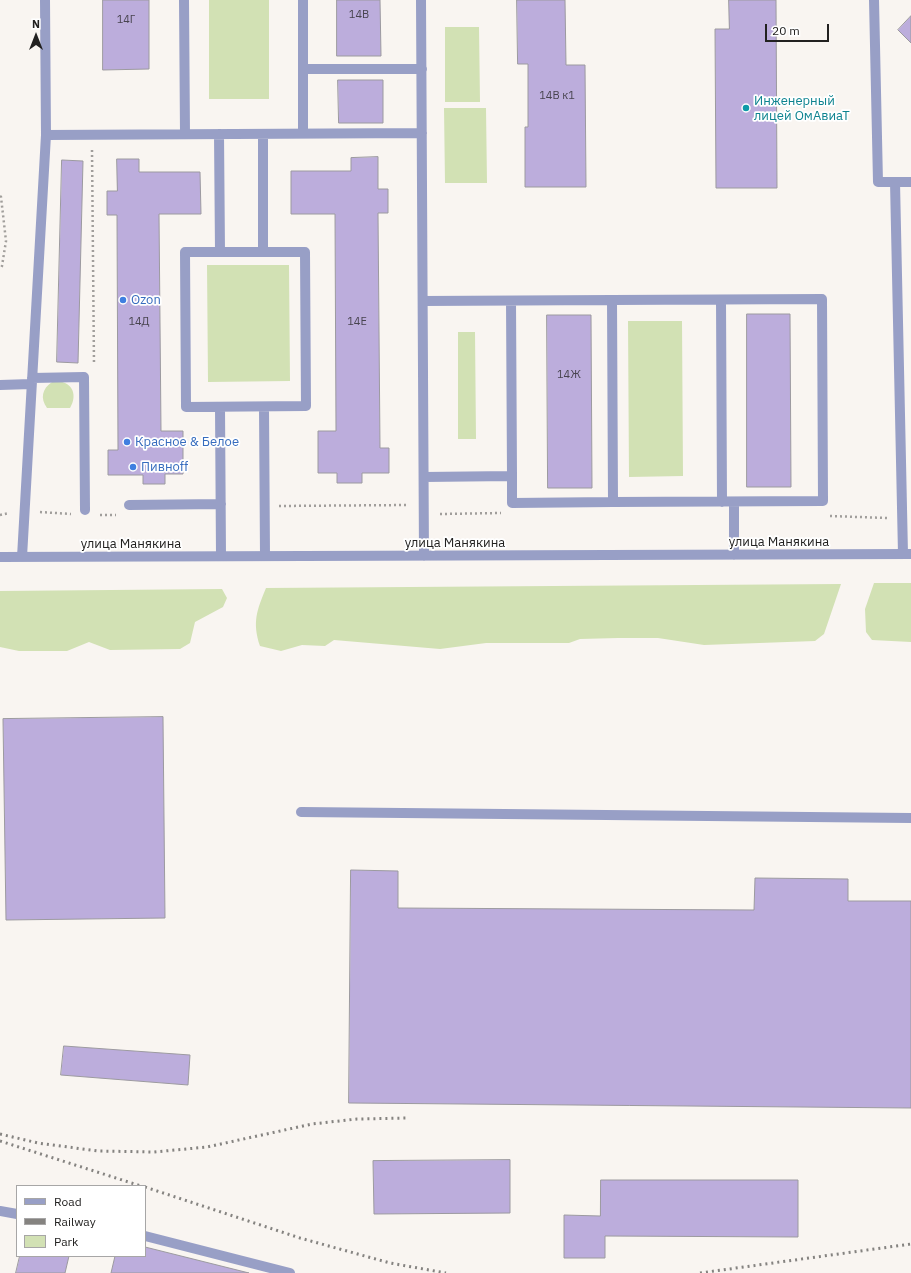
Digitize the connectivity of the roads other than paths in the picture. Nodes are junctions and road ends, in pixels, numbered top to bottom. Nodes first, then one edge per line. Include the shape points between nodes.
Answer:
1 (45, 0) edge
2 (184, 0) edge
3 (303, 0) edge
4 (421, 0) edge
5 (874, 0) edge
6 (422, 68) junction
7 (303, 69) junction
8 (303, 133) junction
9 (422, 133) junction
10 (185, 134) junction
11 (219, 134) junction
12 (262, 134) junction
13 (46, 135) junction
14 (895, 182) junction
15 (911, 182) edge
16 (220, 252) junction
17 (263, 252) junction
18 (612, 300) junction
19 (721, 300) junction
20 (511, 301) junction
21 (423, 302) junction
22 (32, 381) junction
23 (0, 384) edge
24 (220, 407) junction
25 (264, 407) junction
26 (512, 476) junction
27 (424, 477) junction
28 (613, 502) junction
29 (722, 502) junction
30 (734, 502) junction
31 (221, 504) junction
32 (129, 505) dead end
33 (85, 510) dead end
34 (907, 554) edge
35 (734, 555) junction
36 (221, 556) junction
37 (265, 556) junction
38 (424, 556) junction
39 (0, 557) edge
40 (22, 557) junction
41 (301, 812) dead end
42 (911, 818) edge
43 (0, 1211) edge
44 (16, 1214) edge
45 (146, 1236) edge
46 (290, 1273) edge

1 - 13 street
2 - 10 street
3 - 7 street
4 - 6 street
5 - 14 street via 878,182
6 - 7 street
6 - 9 street
7 - 8 street
8 - 9 street
8 - 12 street
9 - 21 street
10 - 11 street
10 - 13 street
11 - 12 street
11 - 16 street
12 - 17 street
13 - 22 street
14 - 15 street
14 - 34 street
16 - 17 street
16 - 24 street via 185,252 186,407
17 - 25 street via 305,252 306,406
18 - 19 street
18 - 20 street
18 - 28 street
19 - 29 street
19 - 30 street via 822,299 823,501
20 - 21 street
20 - 26 street
21 - 27 street
22 - 23 street
22 - 33 street via 84,377
22 - 40 street
24 - 25 street
24 - 31 street
25 - 37 street
26 - 27 street
26 - 28 street via 512,503
27 - 38 street
28 - 29 street
29 - 30 street
30 - 35 street
31 - 32 street
31 - 36 street
34 - 35 street, улица Манякина
35 - 38 street, улица Манякина
36 - 37 street, улица Манякина
36 - 40 street, улица Манякина
37 - 38 street, улица Манякина
39 - 40 street, улица Манякина
41 - 42 street
43 - 44 street
45 - 46 street

